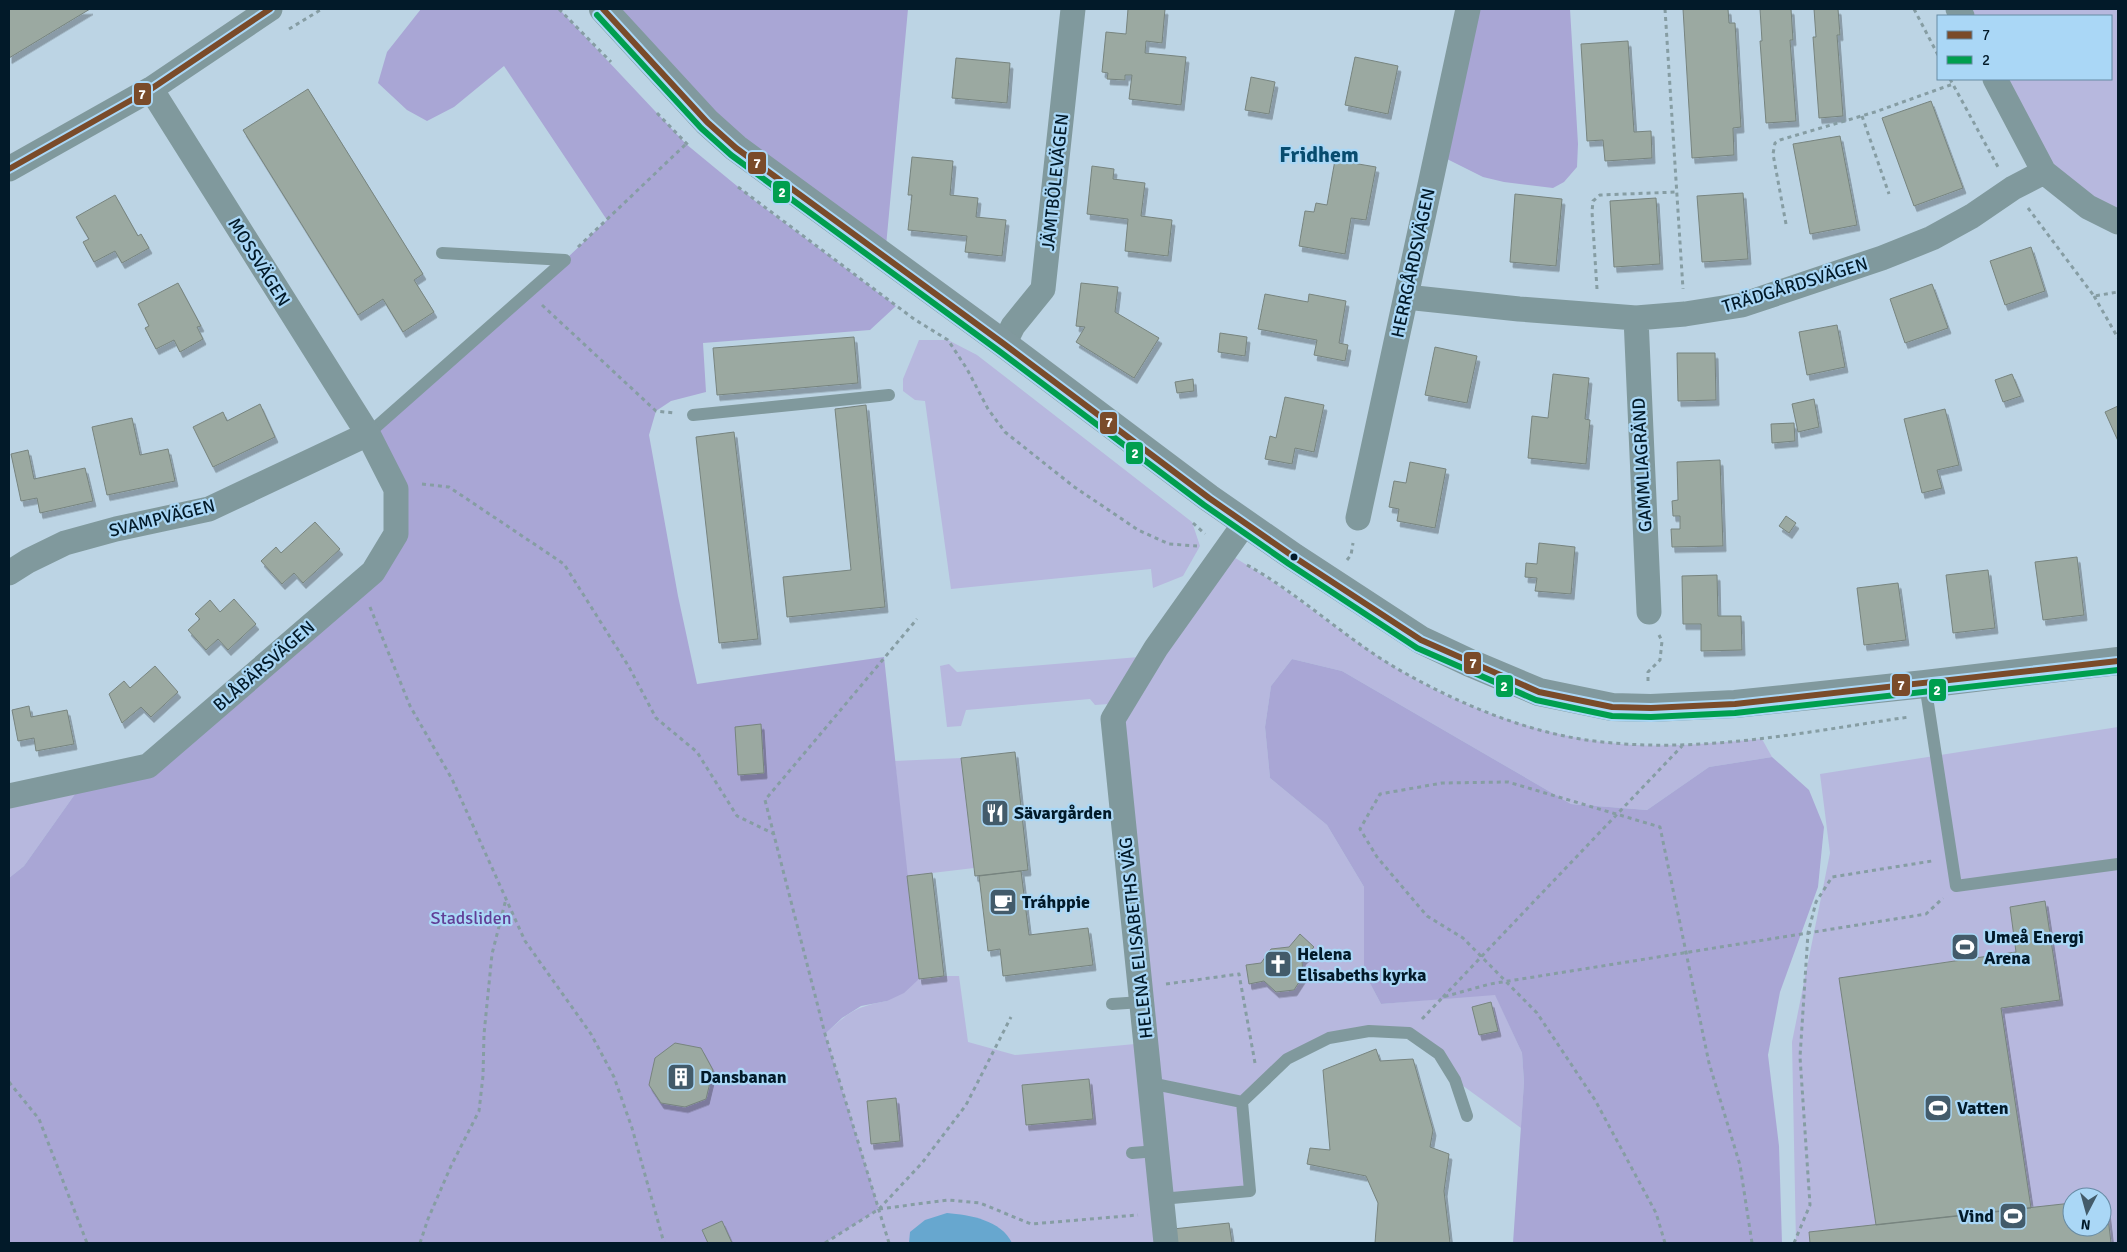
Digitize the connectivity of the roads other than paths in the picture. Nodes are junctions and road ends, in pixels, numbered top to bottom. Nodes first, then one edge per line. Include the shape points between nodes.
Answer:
1 (270, 9) edge
2 (603, 9) edge
3 (1073, 9) edge
4 (1468, 9) edge
5 (1996, 80) edge
6 (151, 89) junction
7 (9, 169) edge
8 (2044, 172) junction
9 (2118, 222) edge
10 (442, 253) dead end
11 (1406, 297) junction
12 (1636, 318) junction
13 (1004, 344) junction
14 (889, 395) dead end
15 (693, 415) road end
16 (368, 434) junction
17 (1358, 518) dead end
18 (1245, 523) junction
19 (9, 573) edge
20 (1649, 612) road end
21 (2118, 661) edge
22 (1925, 684) junction
23 (9, 796) edge
24 (2118, 864) edge
25 (1141, 995) junction
26 (1112, 1004) dead end
27 (1150, 1083) junction
28 (1242, 1102) junction
29 (1467, 1116) dead end
30 (1157, 1152) junction
31 (1132, 1154) dead end
32 (1162, 1205) junction
33 (1166, 1243) edge

1 - 6 street
2 - 13 street via 707,122 736,148
3 - 13 street, JÄMTBÖLEVÄGEN via 1043,289 1013,326
4 - 11 street, HERRGÅRDSVÄGEN
5 - 8 street
6 - 7 street
6 - 16 street, MOSSVÄGEN
8 - 9 street via 2088,207
8 - 12 street, TRÄDGÅRDSVÄGEN via 1932,238 1882,258 1742,305
10 - 16 lane via 565,260
11 - 12 street, TRÄDGÅRDSVÄGEN via 1519,310
11 - 17 street, HERRGÅRDSVÄGEN
12 - 20 street, GAMMLIAGRÄND
13 - 18 street
14 - 15 lane
16 - 19 street, SVAMPVÄGEN via 209,509 65,543
16 - 23 street, BLÅBÄRSVÄGEN via 396,489 396,534 374,572 148,766
18 - 22 street via 1421,640 1539,692 1612,707 1650,708 1735,704
18 - 25 street, HELENA ELISABETHS VÄG via 1154,650 1113,719
21 - 22 street
22 - 24 lane via 1956,886
25 - 26 lane
25 - 27 street, HELENA ELISABETHS VÄG
27 - 28 lane
27 - 30 street, HELENA ELISABETHS VÄG
28 - 29 lane via 1287,1060 1329,1038 1369,1031 1409,1032 1439,1054 1455,1080
28 - 32 lane via 1250,1191
30 - 31 lane
30 - 32 street, HELENA ELISABETHS VÄG
32 - 33 street, HELENA ELISABETHS VÄG

